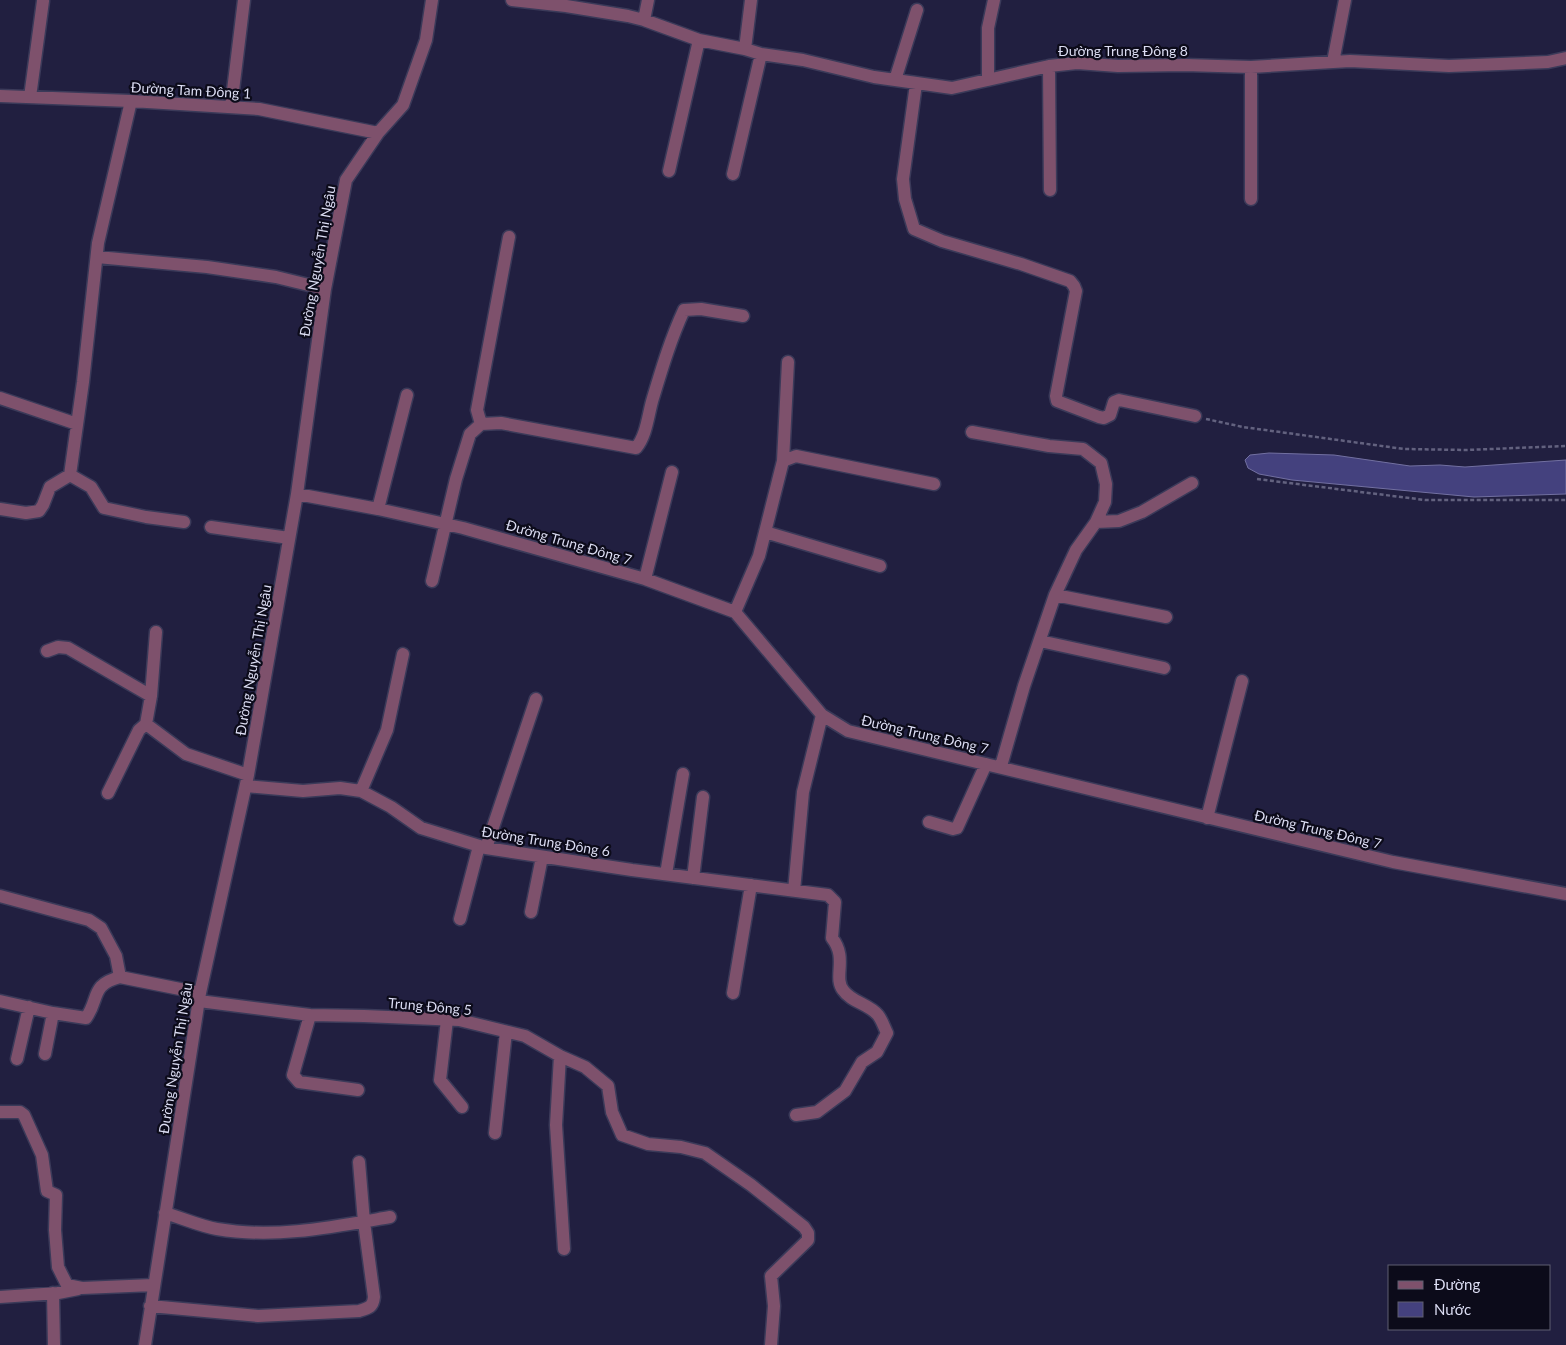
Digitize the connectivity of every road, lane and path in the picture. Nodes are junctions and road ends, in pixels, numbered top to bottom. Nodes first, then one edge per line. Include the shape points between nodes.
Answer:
1 (244, 0) edge
2 (432, 0) edge
3 (512, 0) edge
4 (648, 0) edge
5 (751, 0) edge
6 (994, 0) edge
7 (1345, 0) edge
8 (43, 1) edge
9 (917, 10) dead end
10 (644, 20) junction
11 (699, 40) junction
12 (745, 49) junction
13 (761, 54) junction
14 (1566, 58) edge
15 (1333, 62) junction
16 (1049, 66) junction
17 (1251, 67) junction
18 (894, 80) junction
19 (988, 80) junction
20 (916, 84) junction
21 (0, 96) edge
22 (30, 97) junction
23 (131, 101) junction
24 (231, 107) junction
25 (378, 134) junction
26 (669, 171) dead end
27 (733, 174) dead end
28 (1050, 190) dead end
29 (1251, 200) dead end
30 (509, 237) dead end
31 (97, 258) junction
32 (325, 289) junction
33 (743, 316) dead end
34 (788, 362) dead end
35 (407, 395) dead end
36 (0, 398) edge
37 (1195, 416) joint
38 (77, 424) junction
39 (481, 424) junction
40 (972, 432) dead end
41 (1566, 446) edge
42 (783, 461) junction
43 (672, 472) dead end
44 (70, 475) junction
45 (1257, 479) dead end
46 (1192, 483) dead end
47 (934, 484) dead end
48 (296, 494) junction
49 (1566, 500) edge
50 (0, 509) edge
51 (378, 509) junction
52 (184, 522) dead end
53 (1096, 522) junction
54 (446, 524) junction
55 (211, 527) dead end
56 (765, 532) junction
57 (289, 538) junction
58 (880, 566) dead end
59 (645, 579) junction
60 (432, 581) dead end
61 (1055, 595) junction
62 (735, 612) junction
63 (1166, 617) dead end
64 (156, 632) dead end
65 (1040, 641) junction
66 (47, 651) dead end
67 (403, 654) dead end
68 (1164, 668) dead end
69 (1242, 681) dead end
70 (150, 696) junction
71 (536, 699) dead end
72 (822, 715) junction
73 (146, 724) junction
74 (986, 764) junction
75 (1001, 766) junction
76 (683, 774) dead end
77 (247, 781) junction
78 (361, 791) junction
79 (108, 793) dead end
80 (703, 797) dead end
81 (1207, 818) junction
82 (929, 822) dead end
83 (483, 847) junction
84 (542, 856) junction
85 (666, 874) junction
86 (692, 878) junction
87 (751, 885) junction
88 (794, 891) junction
89 (1566, 894) edge
90 (0, 896) edge
91 (531, 912) dead end
92 (460, 919) dead end
93 (120, 977) junction
94 (733, 993) dead end
95 (199, 997) junction
96 (0, 1001) edge
97 (28, 1007) junction
98 (54, 1013) junction
99 (310, 1016) junction
100 (447, 1020) junction
101 (506, 1032) junction
102 (45, 1054) dead end
103 (560, 1056) junction
104 (16, 1059) dead end
105 (358, 1090) dead end
106 (462, 1107) dead end
107 (0, 1112) edge
108 (796, 1115) dead end
109 (495, 1133) dead end
110 (359, 1162) dead end
111 (165, 1213) junction
112 (390, 1217) dead end
113 (364, 1222) junction
114 (564, 1249) dead end
115 (153, 1285) junction
116 (82, 1288) junction
117 (53, 1293) junction
118 (0, 1297) edge
119 (150, 1306) junction
120 (54, 1345) edge
121 (145, 1345) edge
122 (771, 1345) edge

1 - 24 street
2 - 25 street, Đường Nguyễn Thị Ngâu via 426,40 403,105
3 - 10 street, Đường Trung Đông 8
4 - 10 street
5 - 12 street
6 - 19 street via 988,28
7 - 15 street
8 - 22 street
9 - 18 street
10 - 11 street, Đường Trung Đông 8
11 - 12 street, Đường Trung Đông 8
11 - 26 street
12 - 13 street, Đường Trung Đông 8
13 - 18 street, Đường Trung Đông 8
13 - 27 street
14 - 15 street, Đường Trung Đông 8 via 1548,62 1449,66
15 - 17 street, Đường Trung Đông 8
16 - 17 street, Đường Trung Đông 8 via 1077,63
16 - 19 street, Đường Trung Đông 8
16 - 28 street
17 - 29 street
18 - 20 street, Đường Trung Đông 8
19 - 20 street, Đường Trung Đông 8 via 952,88
20 - 37 street via 903,179 914,229 942,242 1070,281 1074,286 1076,291 1056,396 1058,401 1104,418 1110,415 1114,402 1119,400
21 - 22 street, Đường Tam Đông 1
22 - 23 street, Đường Tam Đông 1
23 - 24 street, Đường Tam Đông 1
23 - 31 street
24 - 25 street, Đường Tam Đông 1 via 259,109
25 - 32 street, Đường Nguyễn Thị Ngâu via 346,180
30 - 39 street via 477,410
31 - 32 street via 206,267 276,277
31 - 38 street
32 - 48 street, Đường Nguyễn Thị Ngâu
33 - 39 street via 701,309 684,310 669,345 642,441 636,448 501,423
34 - 42 street
35 - 51 street
36 - 38 street
37 - 41 path via 1243,427 1404,449
38 - 44 street
39 - 54 street via 470,434
40 - 53 street via 1083,449 1101,463 1106,484 1105,502
42 - 47 street via 796,456
42 - 56 street
43 - 59 street
44 - 50 street via 50,487 39,511 26,513
44 - 52 street via 91,488 104,508
45 - 49 path via 1425,500
46 - 53 street via 1142,512 1119,521
48 - 51 street, Đường Trung Đông 7
48 - 57 street, Đường Nguyễn Thị Ngâu
51 - 54 street, Đường Trung Đông 7
53 - 61 street via 1076,550
54 - 59 street, Đường Trung Đông 7
54 - 60 street
55 - 57 street
56 - 58 street
56 - 62 street via 759,556
57 - 77 street, Đường Nguyễn Thị Ngâu
59 - 62 street, Đường Trung Đông 7
61 - 63 street
61 - 65 street
62 - 72 street, Đường Trung Đông 7
64 - 70 street
65 - 68 street
65 - 75 street
66 - 70 street via 68,648
67 - 78 street via 388,730
69 - 81 street
70 - 73 street
71 - 83 street
72 - 74 street, Đường Trung Đông 7 via 848,731
72 - 88 street via 803,792
73 - 77 street, Đường Trung Đông 6 via 186,754
73 - 79 street
74 - 75 street, Đường Trung Đông 7
74 - 82 street via 957,828
75 - 81 street, Đường Trung Đông 7
76 - 85 street
77 - 78 street, Đường Trung Đông 6 via 303,791 340,788
77 - 95 street, Đường Nguyễn Thị Ngâu
78 - 83 street, Đường Trung Đông 6 via 421,828
80 - 86 street
81 - 89 street, Đường Trung Đông 7 via 1394,862
83 - 84 street, Đường Trung Đông 6
83 - 92 street
84 - 85 street, Đường Trung Đông 6
84 - 91 street
85 - 86 street, Đường Trung Đông 6
86 - 87 street, Đường Trung Đông 6
87 - 88 street, Đường Trung Đông 6
87 - 94 street
88 - 108 street, Đường Trung Đông 6 via 828,895 835,902 832,938 839,946 842,990 878,1014 886,1033 877,1052 862,1062 845,1091 817,1112
90 - 93 street via 89,920 101,928 116,956
93 - 95 street, Trung Đông 5
93 - 98 street via 107,980 97,992 86,1018
95 - 99 street, Trung Đông 5
95 - 111 street, Đường Nguyễn Thị Ngâu
96 - 97 street
97 - 98 street
97 - 104 street
98 - 102 street
99 - 100 street, Trung Đông 5
99 - 105 street via 294,1076 299,1082
100 - 101 street, Trung Đông 5
100 - 106 street via 440,1080
101 - 103 street, Trung Đông 5 via 525,1036
101 - 109 street
103 - 114 street via 556,1125
103 - 122 street, Trung Đông 5 via 585,1067 608,1086 612,1112 622,1134 648,1144 705,1153 808,1233 808,1240 771,1276 774,1306
107 - 116 street via 24,1115 42,1155 47,1191 56,1195 58,1267 67,1285
110 - 113 street
111 - 113 street via 217,1229 274,1233
111 - 115 street, Đường Nguyễn Thị Ngâu
112 - 113 street
113 - 119 street via 374,1296 369,1308 258,1316
115 - 116 street
115 - 119 street, Đường Nguyễn Thị Ngâu
116 - 117 street
117 - 118 street
117 - 120 street
119 - 121 street, Đường Nguyễn Thị Ngâu

